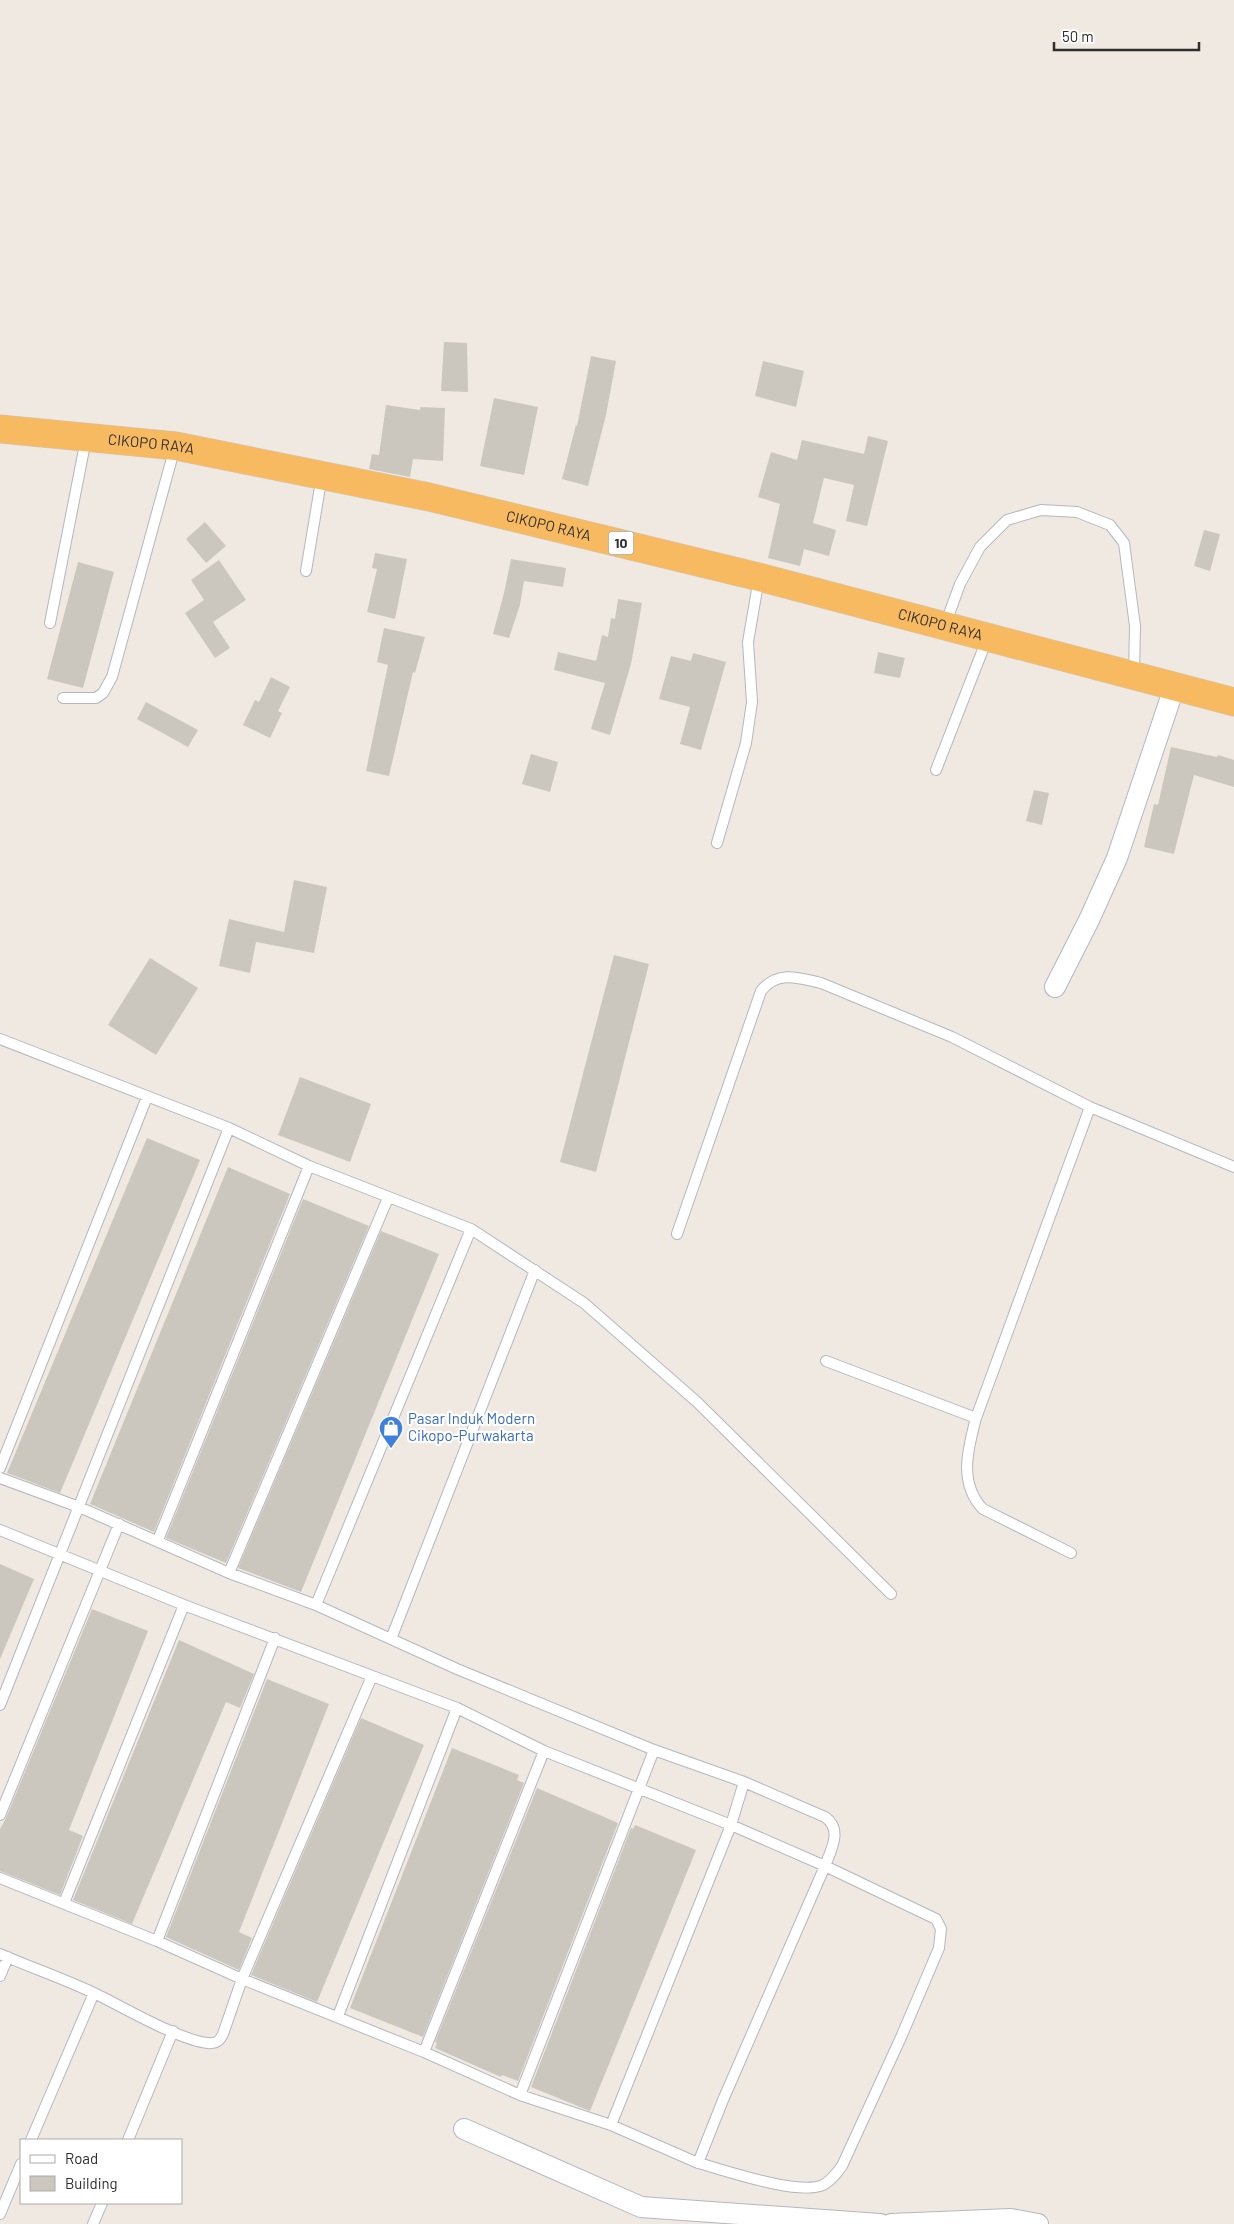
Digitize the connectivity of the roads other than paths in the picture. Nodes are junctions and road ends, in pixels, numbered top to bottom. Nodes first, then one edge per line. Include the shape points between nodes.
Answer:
1 (0, 429) edge
2 (87, 438) junction
3 (176, 446) junction
4 (322, 474) junction
5 (306, 571) dead end
6 (759, 577) junction
7 (50, 623) dead end
8 (944, 626) junction
9 (987, 638) junction
10 (1134, 675) junction
11 (1175, 685) junction
12 (63, 698) dead end
13 (1234, 702) edge
14 (936, 770) dead end
15 (717, 843) dead end
16 (1054, 987) dead end
17 (0, 1039) edge
18 (147, 1097) junction
19 (1090, 1107) junction
20 (229, 1128) junction
21 (310, 1166) junction
22 (1234, 1167) edge
23 (388, 1198) junction
24 (471, 1229) junction
25 (677, 1234) dead end
26 (535, 1270) junction
27 (826, 1361) dead end
28 (976, 1418) junction
29 (0, 1468) edge
30 (0, 1478) edge
31 (79, 1507) junction
32 (119, 1524) junction
33 (0, 1530) edge
34 (158, 1540) junction
35 (1070, 1553) dead end
36 (59, 1554) junction
37 (100, 1569) junction
38 (229, 1573) junction
39 (891, 1594) dead end
40 (184, 1604) junction
41 (316, 1606) junction
42 (275, 1638) junction
43 (391, 1639) junction
44 (372, 1676) junction
45 (0, 1705) edge
46 (457, 1708) junction
47 (654, 1750) junction
48 (544, 1751) junction
49 (744, 1782) junction
50 (640, 1790) junction
51 (0, 1815) edge
52 (732, 1824) junction
53 (825, 1866) junction
54 (0, 1878) edge
55 (64, 1903) junction
56 (158, 1941) junction
57 (4, 1955) edge
58 (0, 1976) edge
59 (242, 1979) junction
60 (94, 1993) junction
61 (338, 2016) junction
62 (173, 2031) junction
63 (424, 2052) junction
64 (520, 2095) junction
65 (611, 2125) junction
66 (464, 2130) dead end
67 (31, 2139) edge
68 (128, 2139) edge
69 (698, 2162) junction
70 (20, 2166) edge
71 (102, 2204) edge
72 (0, 2214) edge
73 (638, 2216) edge
74 (969, 2222) edge
75 (93, 2224) edge
76 (880, 2224) edge
77 (891, 2224) edge
78 (1038, 2224) edge

1 - 2 highway, CIKOPO RAYA / 10
2 - 3 highway, CIKOPO RAYA / 10
2 - 7 lane
3 - 4 highway, CIKOPO RAYA / 10
3 - 12 lane via 112,677 103,693 96,698
4 - 5 lane
4 - 6 highway, CIKOPO RAYA / 10
6 - 8 highway, CIKOPO RAYA / 10
6 - 15 lane via 748,642 752,702 746,743
8 - 9 highway, CIKOPO RAYA / 10
8 - 10 lane via 960,584 980,547 1007,520 1041,510 1077,512 1110,525 1124,543 1135,626
9 - 10 highway, CIKOPO RAYA / 10
9 - 14 lane
10 - 11 highway, CIKOPO RAYA / 10
11 - 13 highway, CIKOPO RAYA / 10
11 - 16 street via 1117,858
17 - 18 lane
18 - 20 lane
18 - 29 lane
19 - 22 lane
19 - 25 lane via 952,1037 821,983 779,978 769,982 762,991
19 - 28 lane
20 - 21 lane
20 - 31 lane
21 - 23 lane
21 - 34 lane
23 - 24 lane
23 - 38 lane
24 - 26 lane
24 - 41 lane
26 - 39 lane via 584,1302 698,1402
26 - 43 lane
27 - 28 lane
28 - 35 lane via 966,1469 974,1499 983,1509
30 - 31 lane
31 - 32 lane
31 - 36 lane
32 - 34 lane
32 - 37 lane
33 - 36 lane
34 - 38 lane
36 - 37 lane
36 - 45 lane
37 - 40 lane
37 - 51 lane
38 - 41 lane
40 - 42 lane
40 - 55 lane
41 - 43 lane
42 - 44 lane
42 - 56 lane
43 - 47 lane
44 - 46 lane
44 - 59 lane
46 - 48 lane
46 - 61 lane
47 - 49 lane
47 - 50 lane
48 - 50 lane
48 - 63 lane
49 - 52 lane
49 - 53 lane via 833,1822 834,1837
50 - 52 lane
50 - 64 lane
52 - 53 lane
52 - 65 lane
53 - 69 lane
53 - 69 lane via 929,1915 942,1929 939,1948 902,2035 842,2166 823,2185 786,2186
54 - 55 lane
55 - 56 lane
56 - 59 lane
57 - 58 lane
57 - 60 lane
59 - 61 lane
59 - 62 lane via 218,2041 202,2043
60 - 62 lane
60 - 67 lane
61 - 63 lane
62 - 68 lane
63 - 64 lane
64 - 65 lane
65 - 69 lane
66 - 73 street
70 - 72 lane
71 - 75 lane
73 - 76 street
74 - 77 street
74 - 78 street via 1011,2219

